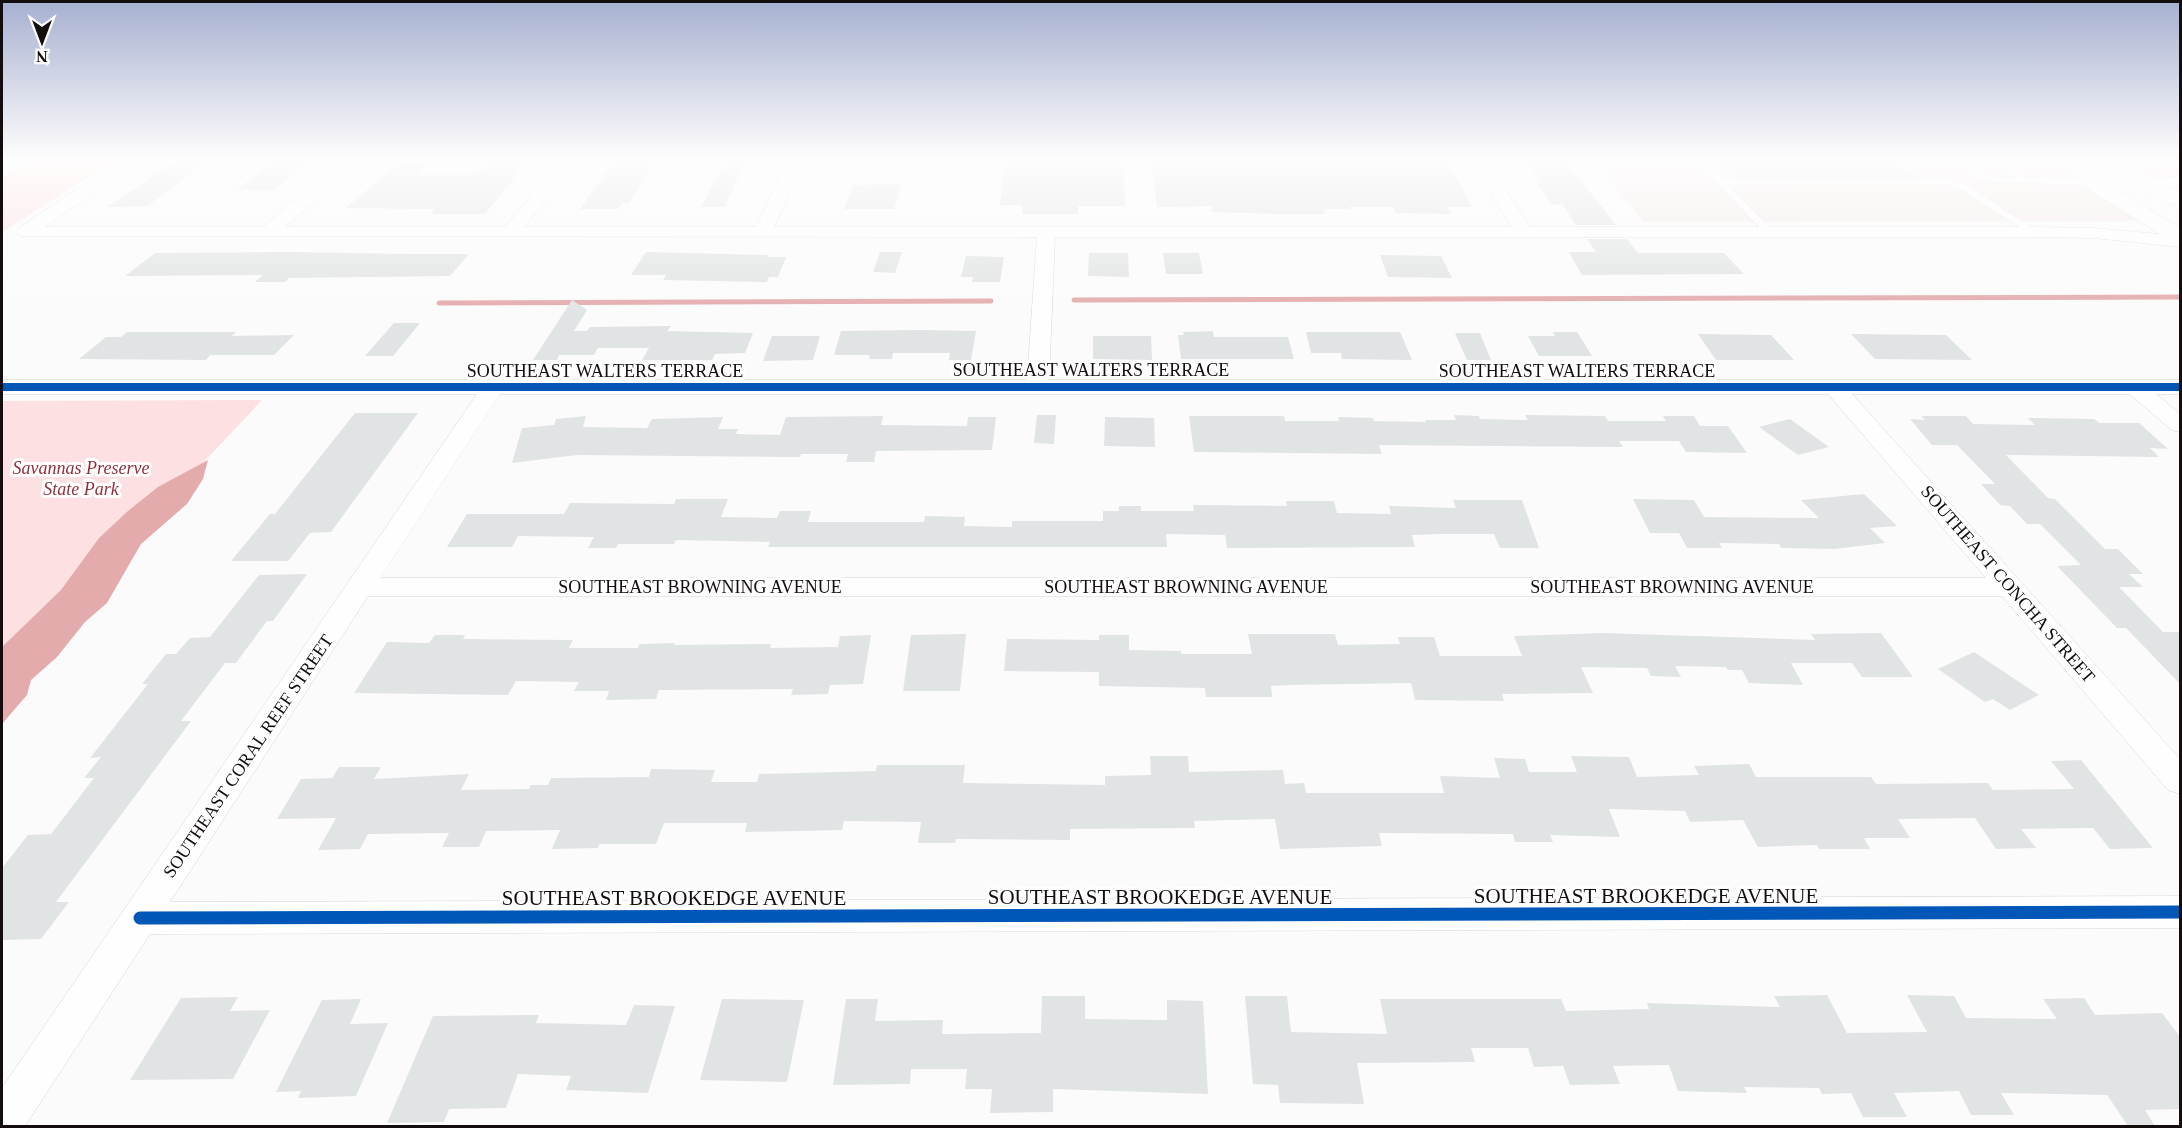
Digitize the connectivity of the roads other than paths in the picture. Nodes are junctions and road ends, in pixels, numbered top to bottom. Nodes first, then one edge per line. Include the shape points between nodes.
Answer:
1 (58, 210) edge
2 (294, 210) edge
3 (529, 210) edge
4 (773, 210) edge
5 (1510, 210) edge
6 (1747, 210) edge
7 (1998, 210) edge
8 (2135, 210) edge
9 (2147, 219) junction
10 (511, 231) junction
11 (268, 232) junction
12 (762, 232) junction
13 (1046, 232) junction
14 (1525, 232) junction
15 (1769, 232) junction
16 (2032, 232) junction
17 (2094, 233) junction
18 (2181, 239) edge
19 (2133, 386) junction
20 (2, 387) edge
21 (493, 387) junction
22 (1038, 387) junction
23 (2181, 387) edge
24 (1834, 388) junction
25 (2181, 425) edge
26 (360, 587) junction
27 (2012, 587) junction
28 (2181, 781) edge
29 (2181, 912) edge
30 (140, 918) junction
31 (2, 1124) edge

1 - 11 street via 25,232
2 - 11 street
3 - 10 street
4 - 12 street
5 - 14 street
6 - 15 lane
7 - 16 lane
8 - 9 street
9 - 17 street via 2136,219 2129,227
9 - 18 street
10 - 11 street
10 - 12 street
12 - 13 street
13 - 14 street
13 - 22 street
14 - 15 street
15 - 16 street
16 - 17 street
17 - 18 street
19 - 23 street, SOUTHEAST WALTERS TERRACE
19 - 24 street, SOUTHEAST WALTERS TERRACE
19 - 25 street
20 - 21 street, SOUTHEAST WALTERS TERRACE
21 - 22 street, SOUTHEAST WALTERS TERRACE
21 - 26 street, SOUTHEAST CORAL REEF STREET
22 - 24 street, SOUTHEAST WALTERS TERRACE
24 - 27 street, SOUTHEAST CONCHA STREET
26 - 27 street, SOUTHEAST BROWNING AVENUE
26 - 30 street, SOUTHEAST CORAL REEF STREET
27 - 28 street, SOUTHEAST CONCHA STREET
29 - 30 street, SOUTHEAST BROOKEDGE AVENUE
30 - 31 street, SOUTHEAST CORAL REEF STREET

